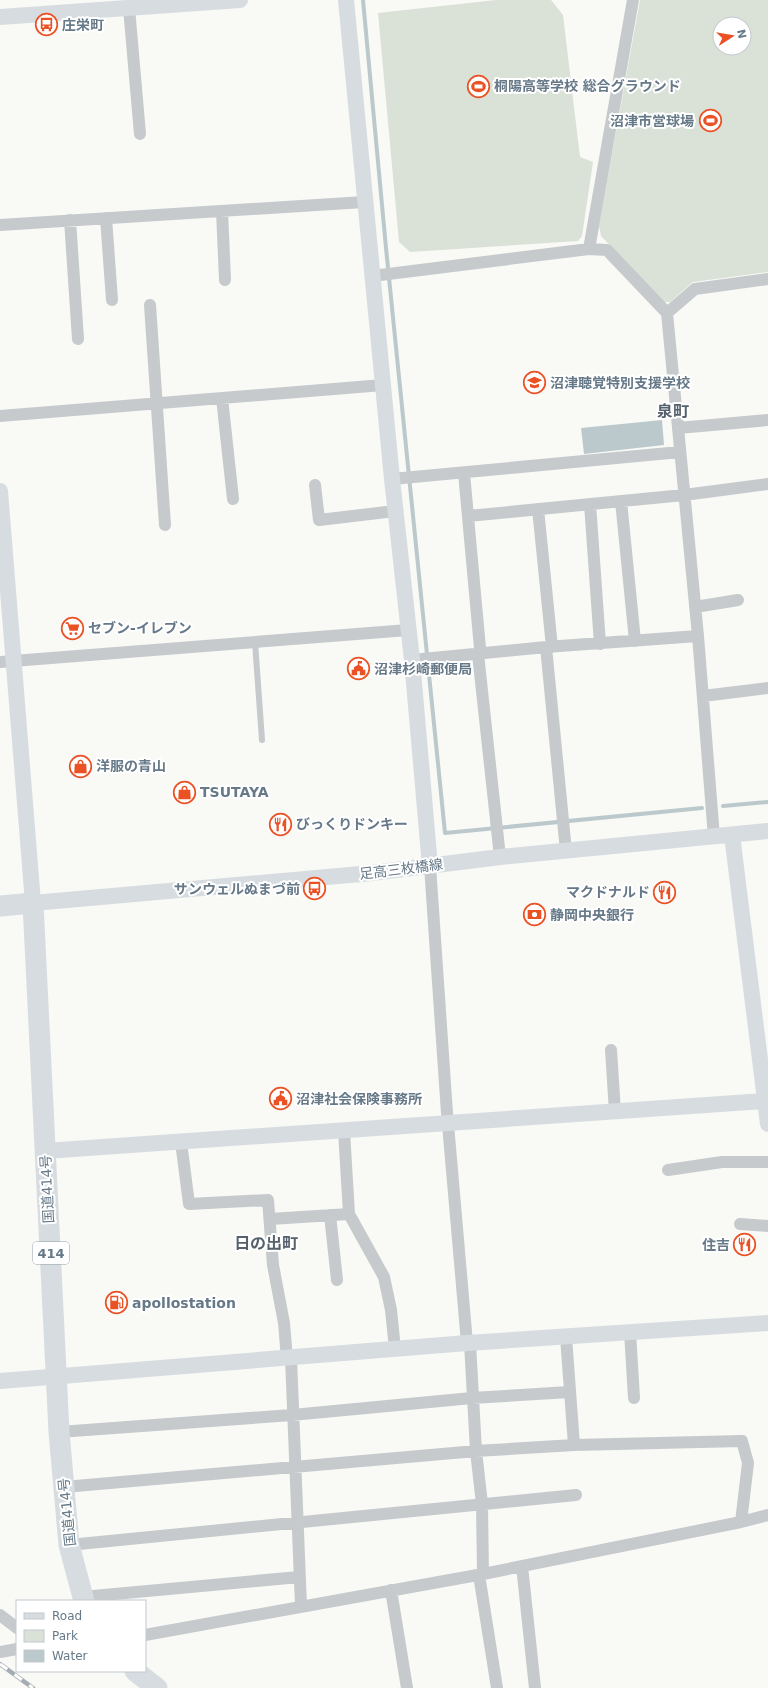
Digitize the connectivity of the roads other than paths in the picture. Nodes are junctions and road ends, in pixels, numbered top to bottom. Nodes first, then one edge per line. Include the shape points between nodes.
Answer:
1 (232, 0) edge
2 (346, 0) edge
3 (633, 0) edge
4 (97, 5) edge
5 (129, 8) junction
6 (0, 17) edge
7 (140, 134) dead end
8 (364, 202) junction
9 (222, 211) junction
10 (106, 218) junction
11 (70, 220) junction
12 (0, 225) edge
13 (589, 249) junction
14 (372, 276) junction
15 (768, 279) edge
16 (225, 280) dead end
17 (112, 300) dead end
18 (150, 305) dead end
19 (667, 313) junction
20 (78, 339) dead end
21 (383, 385) junction
22 (222, 398) junction
23 (158, 404) junction
24 (0, 416) edge
25 (768, 420) edge
26 (678, 428) junction
27 (680, 452) junction
28 (464, 473) junction
29 (392, 479) junction
30 (768, 484) edge
31 (315, 486) dead end
32 (0, 491) edge
33 (684, 495) junction
34 (233, 500) dead end
35 (621, 501) junction
36 (590, 504) junction
37 (538, 509) junction
38 (395, 511) junction
39 (468, 516) junction
40 (165, 525) dead end
41 (738, 600) dead end
42 (695, 607) junction
43 (408, 630) junction
44 (698, 636) junction
45 (635, 641) junction
46 (255, 642) junction
47 (600, 644) junction
48 (549, 647) junction
49 (478, 654) junction
50 (412, 660) junction
51 (7, 662) edge
52 (768, 688) edge
53 (703, 696) junction
54 (262, 740) dead end
55 (768, 831) edge
56 (732, 835) junction
57 (714, 837) junction
58 (566, 851) junction
59 (500, 857) junction
60 (430, 866) junction
61 (33, 903) junction
62 (0, 906) edge
63 (611, 1050) dead end
64 (765, 1101) junction
65 (615, 1112) junction
66 (449, 1124) junction
67 (768, 1124) edge
68 (344, 1131) junction
69 (181, 1142) junction
70 (45, 1151) junction
71 (768, 1162) edge
72 (668, 1170) dead end
73 (348, 1214) junction
74 (330, 1215) junction
75 (270, 1219) junction
76 (740, 1224) dead end
77 (768, 1226) edge
78 (337, 1280) dead end
79 (768, 1323) edge
80 (630, 1332) junction
81 (566, 1336) junction
82 (468, 1343) junction
83 (395, 1349) junction
84 (289, 1358) junction
85 (57, 1376) junction
86 (0, 1381) edge
87 (569, 1392) junction
88 (472, 1398) junction
89 (634, 1398) dead end
90 (292, 1415) junction
91 (59, 1432) junction
92 (574, 1445) junction
93 (476, 1451) junction
94 (296, 1468) junction
95 (64, 1487) junction
96 (576, 1495) dead end
97 (482, 1504) junction
98 (768, 1515) edge
99 (741, 1522) junction
100 (297, 1523) junction
101 (69, 1545) junction
102 (522, 1566) junction
103 (481, 1574) junction
104 (299, 1577) junction
105 (391, 1590) junction
106 (83, 1599) edge
107 (301, 1606) junction
108 (0, 1615) edge
109 (16, 1627) edge
110 (146, 1635) edge
111 (16, 1649) edge
112 (0, 1652) edge
113 (136, 1672) edge
114 (157, 1688) edge
115 (407, 1688) edge
116 (497, 1688) edge
117 (535, 1688) edge

1 - 5 street
2 - 8 street
3 - 13 street
4 - 5 street
4 - 6 street
5 - 7 street
8 - 9 street
8 - 14 street
9 - 10 street
9 - 16 street
10 - 11 street
10 - 17 street
11 - 12 street
11 - 20 street
13 - 14 street
13 - 19 street via 606,250
14 - 21 street
15 - 19 street via 695,289
18 - 23 street
19 - 26 street
21 - 22 street
21 - 29 street
22 - 23 street
22 - 34 street
23 - 24 street
23 - 40 street
25 - 26 street
26 - 27 street
27 - 28 street
27 - 33 street
28 - 29 street
28 - 39 street
29 - 38 street
30 - 33 street
31 - 38 street via 319,520
32 - 51 street
33 - 35 street
33 - 42 street
35 - 36 street
35 - 45 street
36 - 37 street
36 - 47 street
37 - 39 street
37 - 48 street
38 - 43 street
39 - 49 street via 480,648
41 - 42 street
42 - 44 street
43 - 46 street
43 - 50 street
44 - 45 street
44 - 53 street
45 - 47 street
46 - 51 street
46 - 54 lane
47 - 48 street
48 - 49 street
48 - 58 street
49 - 50 street
49 - 59 street
50 - 60 street
51 - 61 street
52 - 53 street
53 - 57 street
55 - 56 street, 足高三枚橋線
56 - 57 street, 足高三枚橋線
56 - 64 street
57 - 58 street, 足高三枚橋線
58 - 59 street, 足高三枚橋線
59 - 60 street, 足高三枚橋線
60 - 61 street, 足高三枚橋線
60 - 66 street
61 - 62 highway
61 - 70 highway, 国道414号 / 414
63 - 65 street
64 - 65 street
64 - 67 street
65 - 66 street
66 - 68 street
66 - 82 street
68 - 69 street
68 - 73 street
69 - 70 street
69 - 75 street via 189,1204 268,1200
70 - 85 highway, 国道414号 / 414
71 - 72 street via 722,1162
73 - 74 street
73 - 83 street via 384,1277
74 - 75 street
74 - 78 street
75 - 84 street via 273,1265
76 - 77 street
79 - 80 street
80 - 81 street
80 - 89 street
81 - 82 street
81 - 87 street
82 - 83 street
82 - 88 street
83 - 84 street
84 - 85 street
84 - 90 street
85 - 86 street
85 - 91 highway, 国道414号 / 414
87 - 88 street
87 - 92 street
88 - 90 street
88 - 93 street
90 - 91 street
90 - 94 street
91 - 95 highway, 国道414号 / 414
92 - 93 street
92 - 99 street via 742,1441 748,1463
93 - 94 street
93 - 97 street
94 - 95 street
94 - 100 street
95 - 101 highway, 国道414号 / 414
96 - 97 street
97 - 100 street
97 - 103 street
98 - 99 street
99 - 102 street
100 - 101 street
100 - 104 street
101 - 106 highway, 国道414号 / 414
102 - 103 street
102 - 117 street
103 - 105 street
103 - 116 street
104 - 106 street
104 - 107 street
105 - 107 street
105 - 115 street
107 - 110 street
108 - 109 street
111 - 112 street
113 - 114 highway

